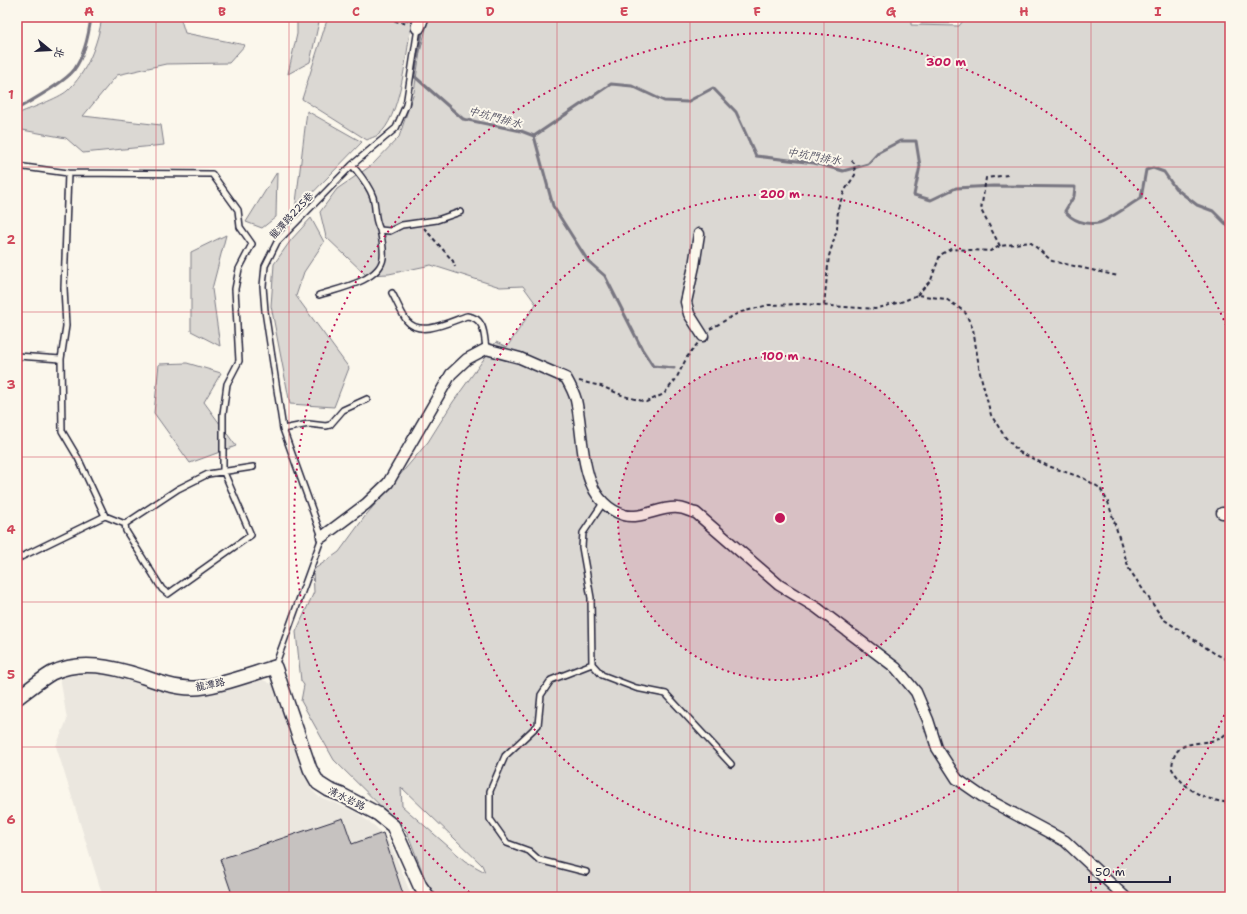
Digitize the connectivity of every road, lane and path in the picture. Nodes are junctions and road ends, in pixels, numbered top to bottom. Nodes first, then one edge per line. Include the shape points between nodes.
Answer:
1 (382, 17) edge
2 (420, 22) edge
3 (851, 160) dead end
4 (352, 165) junction
5 (17, 166) edge
6 (68, 172) junction
7 (1008, 175) dead end
8 (460, 212) dead end
9 (421, 222) junction
10 (380, 230) junction
11 (699, 234) dead end
12 (1000, 246) junction
13 (455, 267) dead end
14 (1118, 276) dead end
15 (392, 293) dead end
16 (319, 295) dead end
17 (917, 295) junction
18 (824, 305) junction
19 (703, 336) junction
20 (486, 349) junction
21 (17, 356) edge
22 (61, 359) junction
23 (566, 378) junction
24 (367, 399) dead end
25 (283, 428) junction
26 (253, 467) dead end
27 (223, 470) junction
28 (603, 503) junction
29 (105, 516) junction
30 (125, 524) junction
31 (322, 537) junction
32 (17, 559) edge
33 (1230, 661) edge
34 (592, 664) junction
35 (275, 667) junction
36 (17, 698) edge
37 (1230, 729) edge
38 (731, 764) dead end
39 (1230, 803) edge
40 (586, 872) dead end
41 (428, 897) edge
42 (1125, 897) edge

1 - 2 path
2 - 4 lane, 龍潭路225巷 via 406,105 396,128
3 - 18 path via 854,163 855,175 845,190 838,208 837,229 829,256
4 - 10 lane via 365,181 373,197 375,219
4 - 25 lane, 龍潭路225巷 via 277,242 265,266 265,311
5 - 6 lane
6 - 22 lane via 64,288 66,326
6 - 27 lane via 212,174 238,210 240,227 252,244 239,269 235,289 239,361 227,384 223,414
7 - 12 path via 986,178 981,210
8 - 9 lane via 437,220
9 - 10 lane via 402,225 390,231
9 - 13 path via 453,261
10 - 16 lane via 383,259 371,277
11 - 19 street via 686,302 689,314
12 - 14 path via 1030,242 1052,261
12 - 17 path via 990,251 951,248 940,255 931,280
15 - 20 lane via 407,321 419,327 431,328 473,316 483,327
17 - 18 path via 875,309
17 - 33 path via 946,299 965,312 973,329 980,374 991,415 1004,437 1019,452 1048,466 1083,478 1100,488 1110,508 1129,569 1163,619
18 - 19 path via 768,305 738,313 712,326
19 - 23 path via 664,394 646,402 601,386
20 - 23 street via 520,358
20 - 31 street via 467,359 451,374 388,483 366,504
21 - 22 lane
22 - 29 lane via 62,431 78,458
23 - 28 street via 576,399 582,457 594,489
24 - 25 lane via 343,410 330,425 309,424
25 - 31 lane, 龍潭路225巷
26 - 27 lane
27 - 30 lane via 208,474 178,489
27 - 30 lane via 251,535 168,594 162,589 126,531
28 - 34 lane via 583,533 582,547 591,598
28 - 42 street via 625,515 678,508 696,513 779,585 817,608 896,668 916,692 937,748 957,779 983,798 1065,841
29 - 30 lane
29 - 32 lane
31 - 35 lane
34 - 38 lane via 602,675 636,688 666,694
34 - 40 lane via 551,680 541,695 538,725 505,756 490,791 490,819 507,843 529,850 539,860
35 - 36 street, 龍潭路 via 193,689 169,686 114,667 71,667 52,674
35 - 41 street, 清水岩路 via 310,769 318,782 378,814 393,826 420,886
37 - 39 path via 1222,737 1178,749 1172,759 1172,769 1187,789 1216,801

